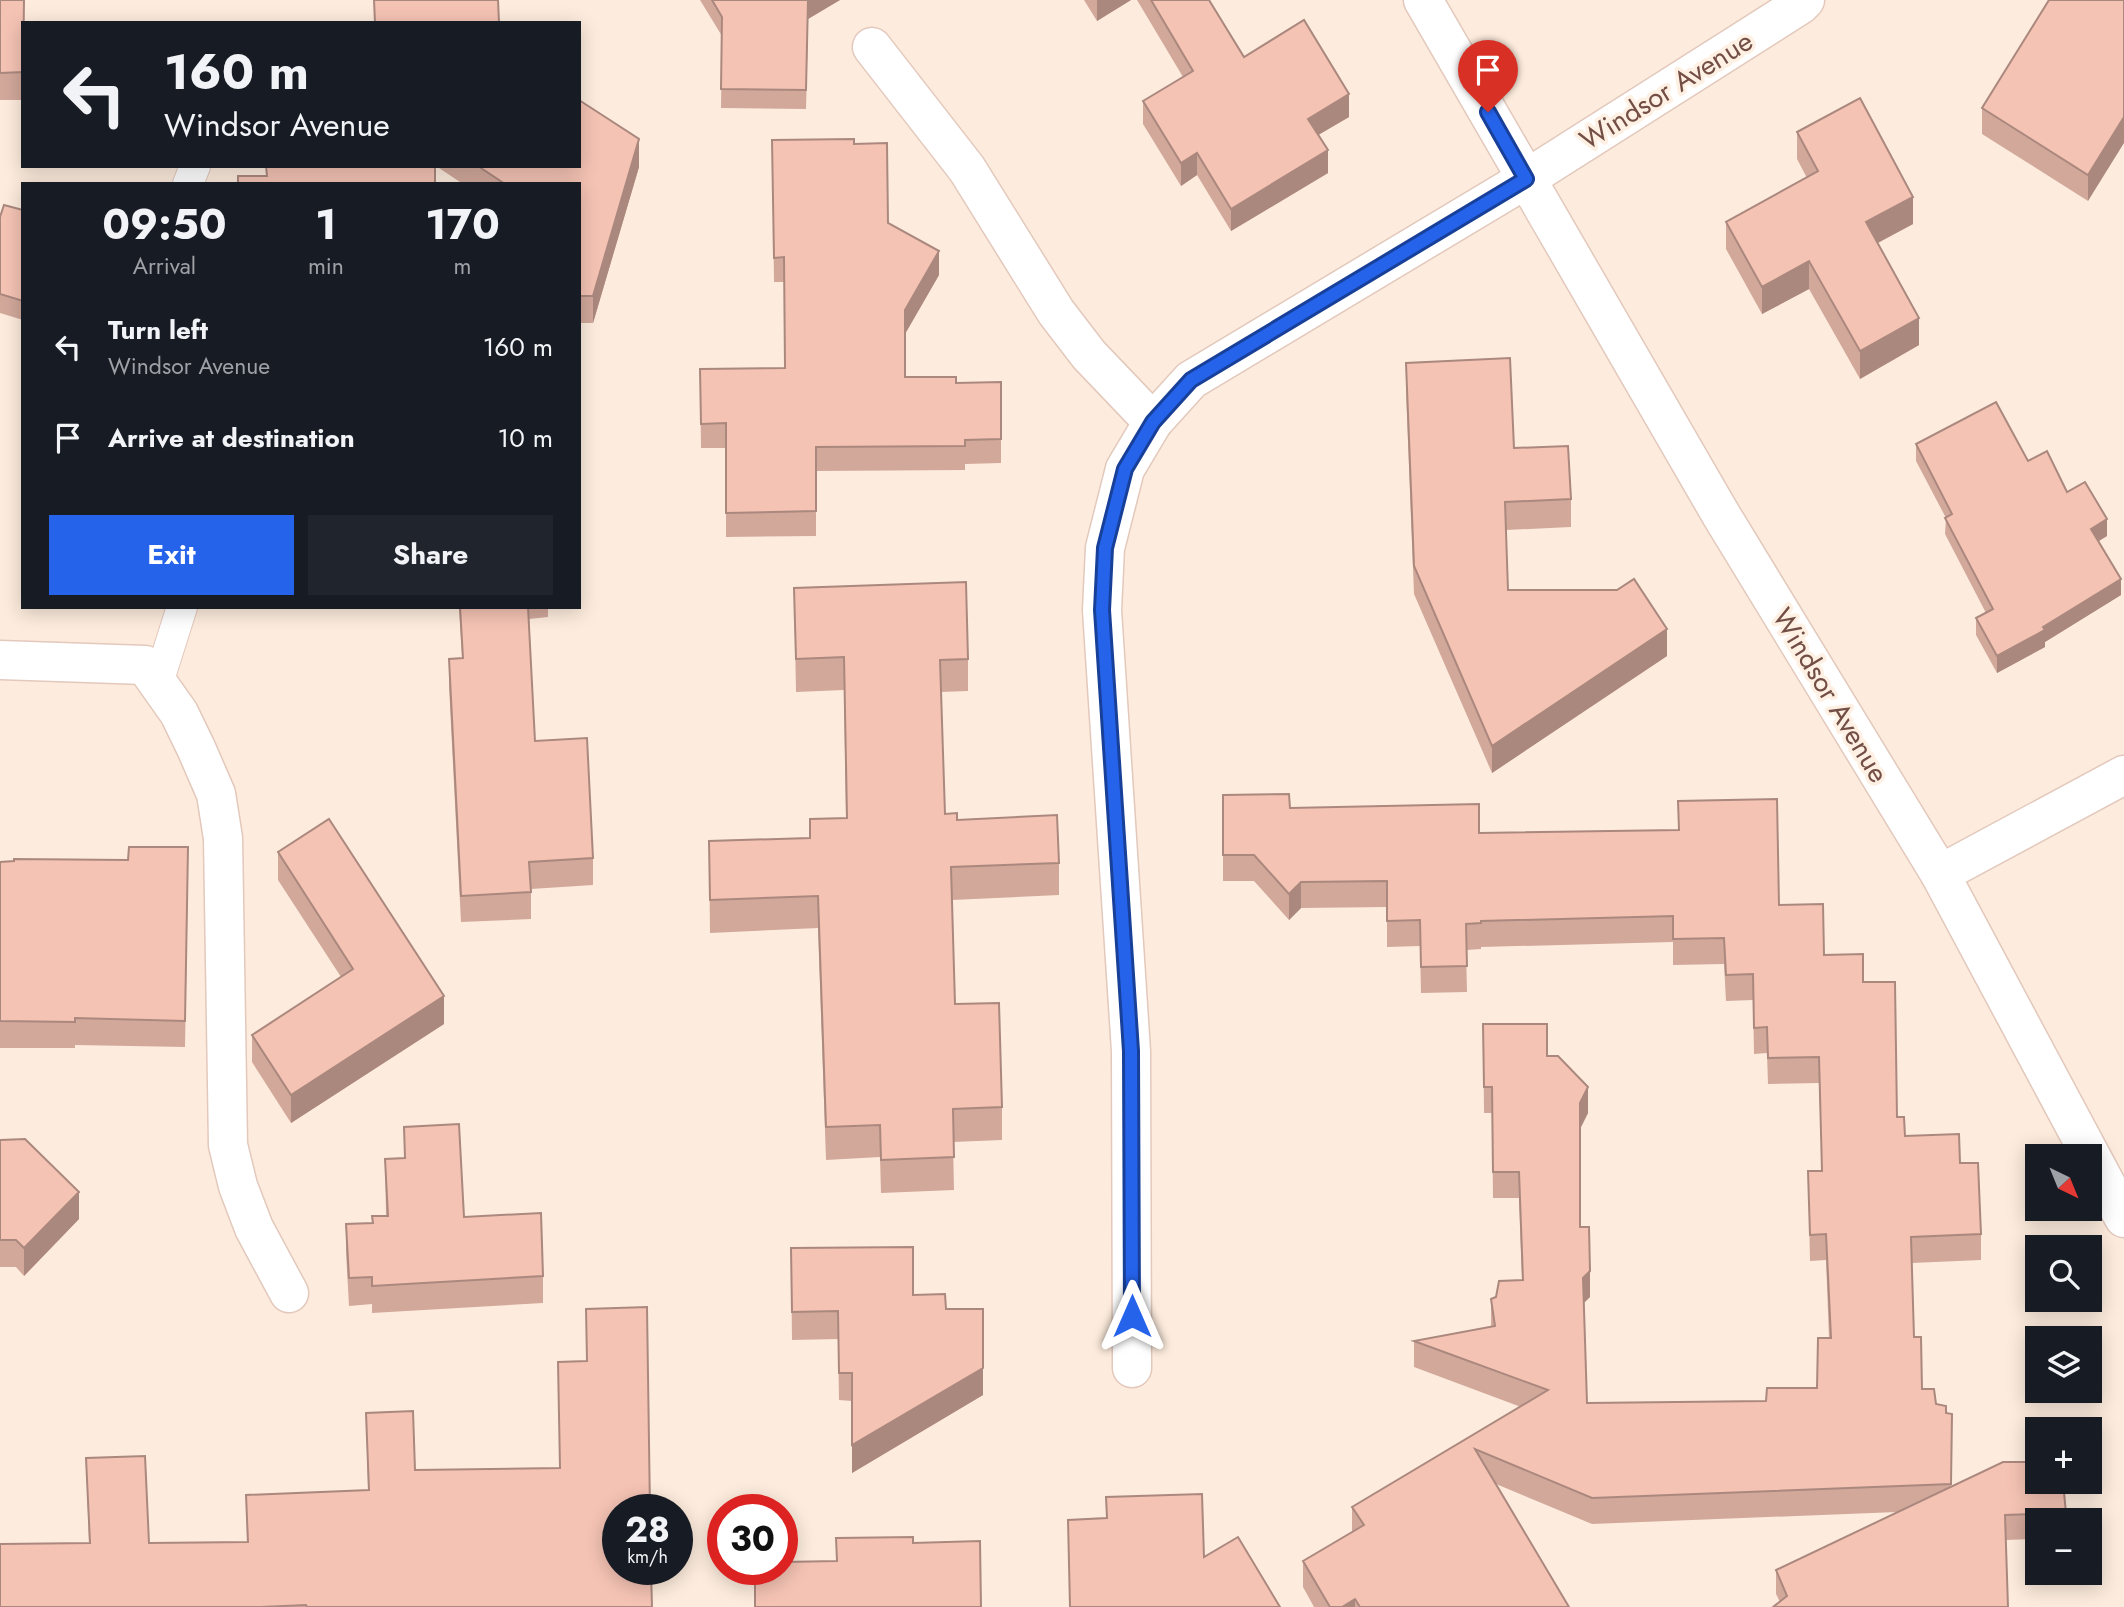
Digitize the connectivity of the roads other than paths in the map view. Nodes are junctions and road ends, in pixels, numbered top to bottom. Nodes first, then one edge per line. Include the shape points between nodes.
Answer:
1 (1423, 0) edge
2 (1805, 0) edge
3 (872, 47) dead end
4 (1526, 179) junction
5 (1153, 422) junction
6 (180, 609) edge
7 (0, 660) edge
8 (152, 674) junction
9 (2124, 775) edge
10 (1940, 874) junction
11 (2124, 1218) edge
12 (289, 1293) dead end
13 (1132, 1368) dead end

1 - 4 street, Windsor Avenue
2 - 4 street, Windsor Avenue
3 - 5 street via 967,169 1056,312 1089,355
4 - 5 street via 1191,380
4 - 10 street, Windsor Avenue via 1720,513
5 - 13 street via 1125,469 1105,548 1102,610 1131,1051
6 - 8 lane
7 - 8 street
8 - 12 street via 179,713 216,794 223,838 228,1145 254,1228
9 - 10 street
10 - 11 street, Windsor Avenue

